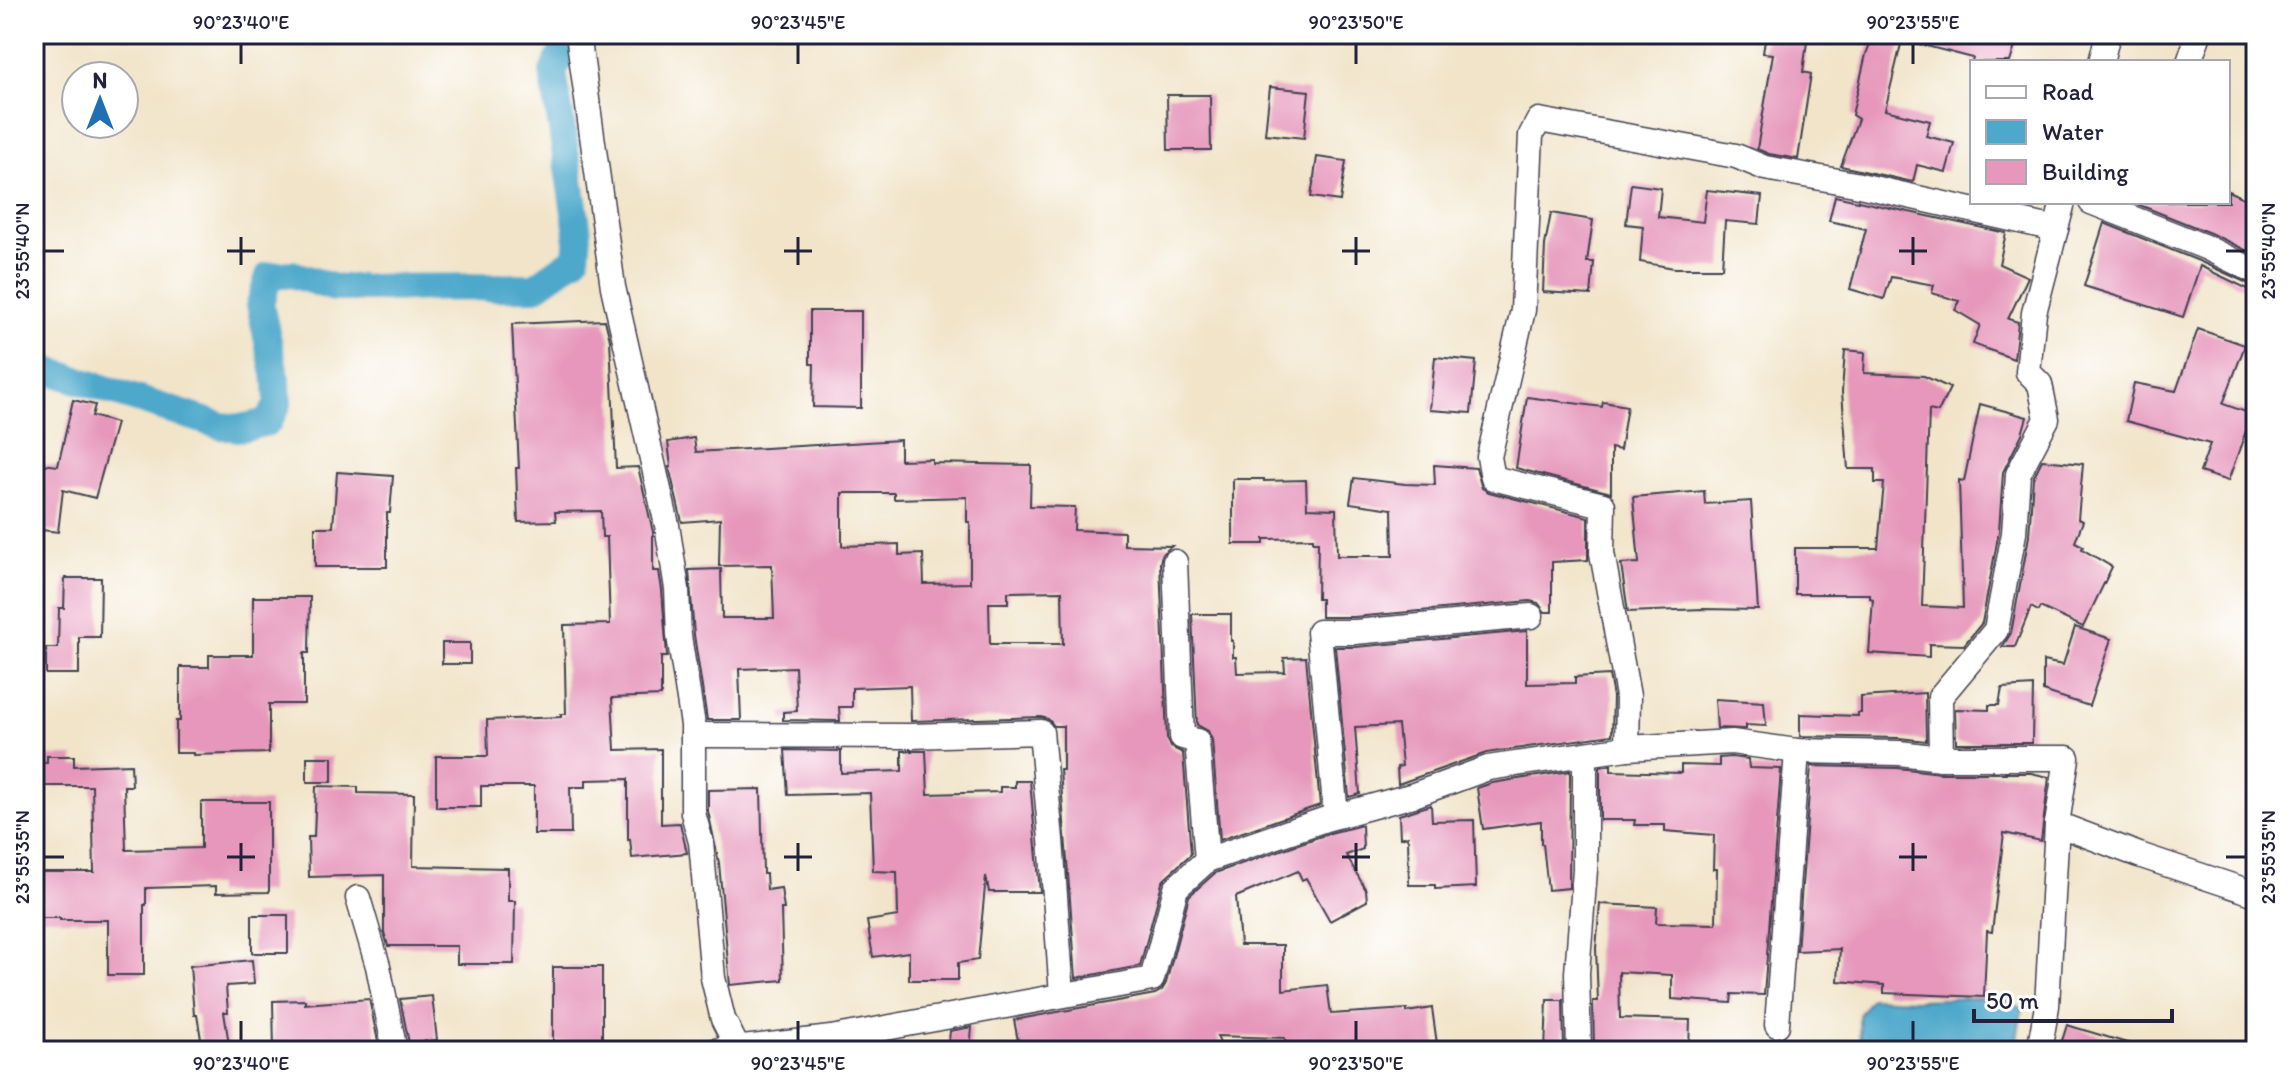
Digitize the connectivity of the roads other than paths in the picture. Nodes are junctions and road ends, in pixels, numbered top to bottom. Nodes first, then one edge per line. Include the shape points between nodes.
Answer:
1 (2108, 34) edge
2 (2199, 34) edge
3 (580, 43) edge
4 (2102, 60) edge
5 (2190, 60) edge
6 (2062, 204) edge
7 (2096, 204) edge
8 (2056, 229) junction
9 (2256, 272) edge
10 (1175, 562) dead end
11 (1531, 616) dead end
12 (693, 735) junction
13 (1627, 748) junction
14 (1797, 751) junction
15 (1585, 754) junction
16 (1941, 758) junction
17 (1336, 816) junction
18 (2057, 824) junction
19 (1207, 860) junction
20 (2256, 894) edge
21 (358, 898) dead end
22 (1062, 995) junction
23 (1777, 1025) dead end
24 (731, 1050) edge
25 (395, 1051) edge
26 (1579, 1051) edge
27 (2039, 1051) edge

1 - 4 street
2 - 5 street
3 - 12 street via 613,287 671,550
6 - 8 street
7 - 9 street
8 - 13 street via 1765,168 1736,156 1539,120 1531,135 1523,310 1489,457 1493,478 1603,505 1602,553 1628,696
8 - 16 street via 2034,313 2028,372 2040,384 2047,419 2018,474 2014,533 1996,630 1940,697
10 - 19 street via 1182,737 1197,741
11 - 17 street via 1319,632
12 - 22 street via 1041,732
12 - 24 street via 693,813 701,842 713,978
13 - 14 street via 1732,742
13 - 15 street
14 - 16 street
14 - 23 street
15 - 17 street via 1488,768
15 - 26 street
16 - 18 street via 2067,758
17 - 19 street
18 - 20 street
18 - 27 street via 2047,1006
19 - 22 street via 1176,888 1152,979
21 - 25 street
22 - 24 street via 831,1038

